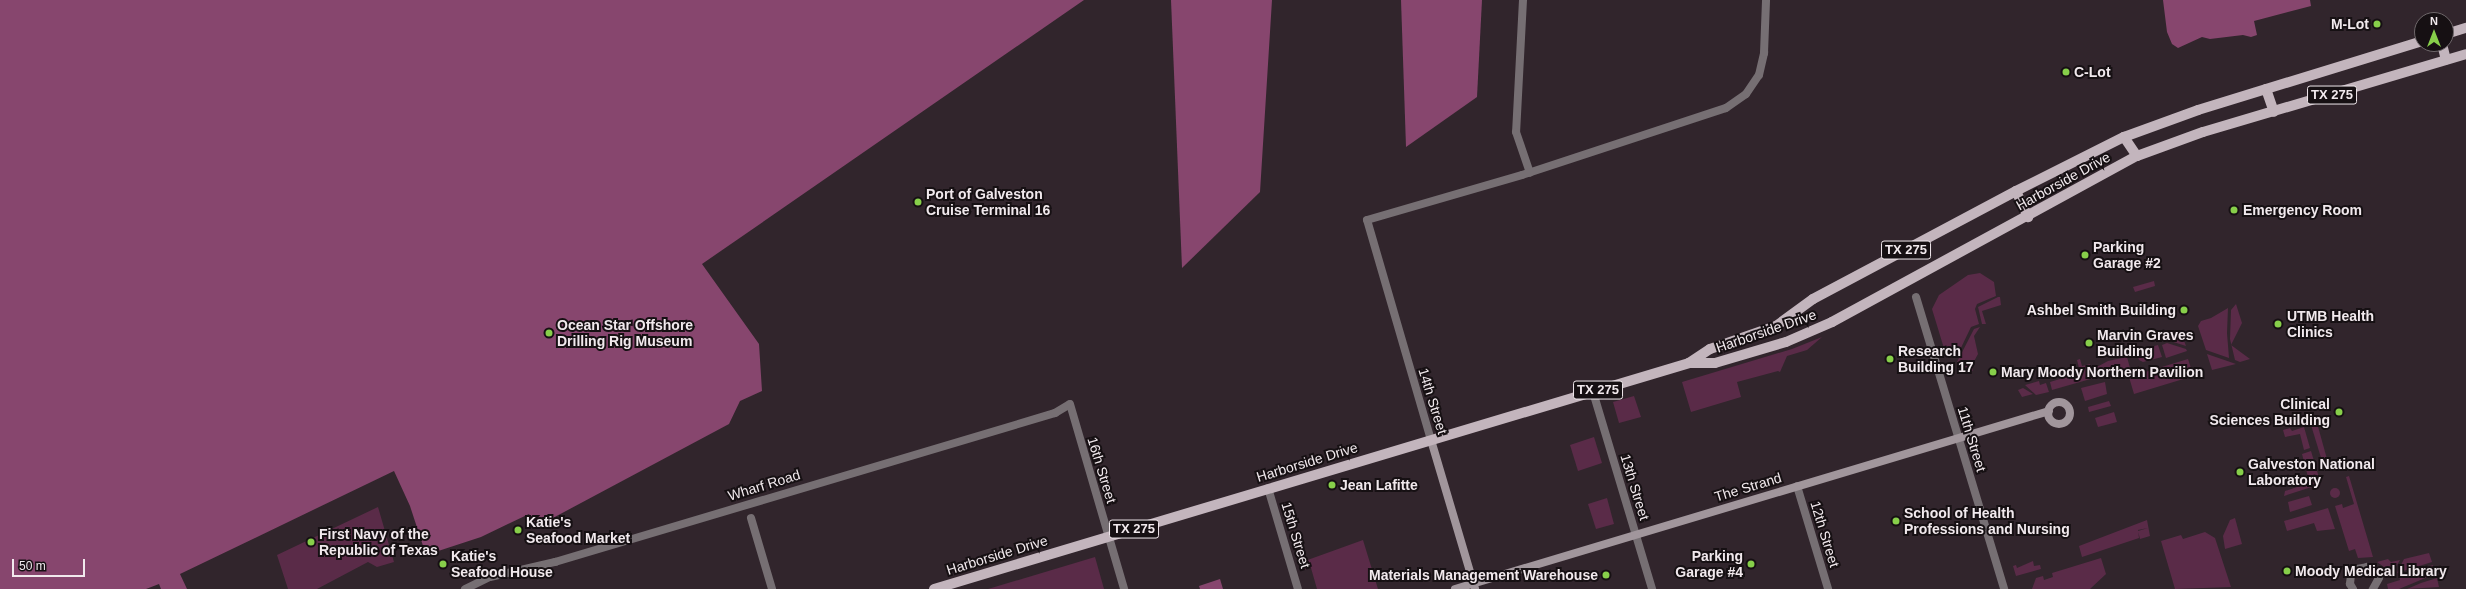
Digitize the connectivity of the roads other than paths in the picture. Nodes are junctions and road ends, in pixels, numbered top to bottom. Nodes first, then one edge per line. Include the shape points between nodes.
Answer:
1 (1523, 0) edge
2 (1766, 0) edge
3 (2466, 28) edge
4 (2454, 32) edge
5 (2414, 43) edge
6 (2444, 52) edge
7 (2466, 54) edge
8 (2446, 60) junction
9 (2266, 89) junction
10 (2274, 112) junction
11 (2124, 137) junction
12 (2136, 156) junction
13 (1530, 173) junction
14 (2016, 190) junction
15 (2028, 217) junction
16 (1916, 297) dead end
17 (1689, 363) junction
18 (1593, 392) junction
19 (1070, 404) joint
20 (2049, 411) dead end
21 (1959, 439) junction
22 (1431, 440) junction
23 (1797, 486) junction
24 (1268, 488) junction
25 (751, 518) dead end
26 (1636, 534) junction
27 (1109, 536) junction
28 (1474, 586) edge
29 (947, 587) edge
30 (465, 589) edge
31 (772, 589) edge
32 (934, 589) edge
33 (1124, 589) edge
34 (1298, 589) edge
35 (1455, 589) edge
36 (1652, 589) edge
37 (1828, 589) edge
38 (2004, 589) edge
39 (2353, 589) edge
40 (2373, 589) edge

1 - 13 street via 1516,132
2 - 13 street via 1764,53 1759,76 1746,94 1726,108
3 - 4 main road
5 - 9 main road, Harborside Drive / TX 275
6 - 8 main road
7 - 8 main road, Harborside Drive / TX 275
8 - 10 main road, Harborside Drive / TX 275
9 - 10 main road
9 - 11 main road, Harborside Drive / TX 275
10 - 12 main road, Harborside Drive / TX 275 via 2203,132
11 - 12 main road
11 - 14 main road, Harborside Drive / TX 275
12 - 15 main road, Harborside Drive / TX 275
13 - 22 street, 14th Street via 1367,220
14 - 15 main road
14 - 17 main road, Harborside Drive / TX 275 via 1813,299 1776,326 1710,349
15 - 17 main road, Harborside Drive / TX 275 via 1832,322 1786,342 1715,363
16 - 21 street, 11th Street
17 - 18 main road, Harborside Drive / TX 275
18 - 22 main road, Harborside Drive / TX 275
18 - 26 street, 13th Street
19 - 27 street, 16th Street
19 - 30 street, Wharf Road via 1055,413 555,562 490,577
20 - 21 street, The Strand
21 - 23 street, The Strand
21 - 38 street, 11th Street
22 - 24 main road, Harborside Drive / TX 275
22 - 28 street, 14th Street
23 - 26 street, The Strand
23 - 37 street, 12th Street
24 - 27 main road, Harborside Drive / TX 275
24 - 34 street, 15th Street
25 - 31 street
26 - 28 street, The Strand
26 - 36 street, 13th Street
27 - 29 main road, Harborside Drive / TX 275
27 - 33 street, 16th Street
28 - 35 street, The Strand
29 - 32 main road, Harborside Drive / TX 275
39 - 40 street via 2350,584 2351,575 2357,569 2367,567 2374,570 2378,578

